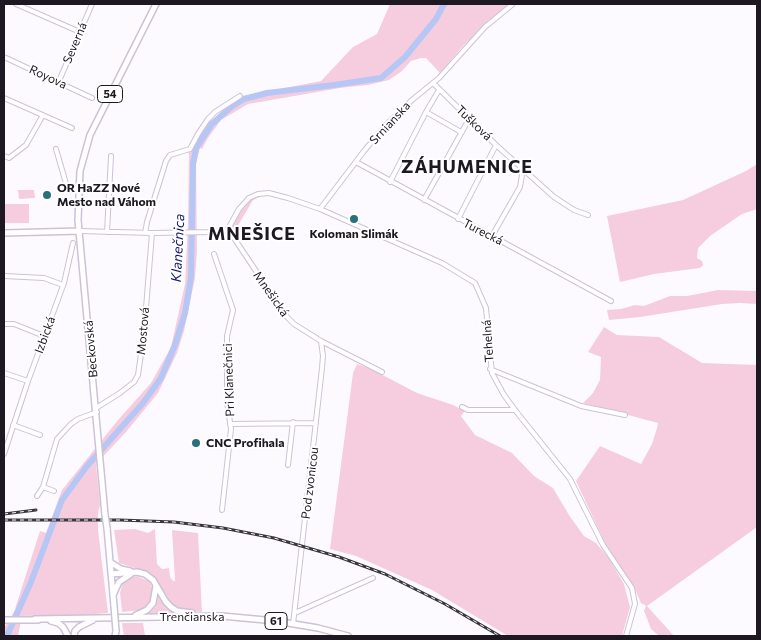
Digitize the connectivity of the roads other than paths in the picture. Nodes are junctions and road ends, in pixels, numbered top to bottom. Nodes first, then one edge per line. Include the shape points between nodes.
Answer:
1 (16, 4) edge
2 (92, 4) edge
3 (156, 4) edge
4 (513, 4) edge
5 (80, 32) junction
6 (4, 57) edge
7 (58, 81) junction
8 (433, 83) junction
9 (439, 90) junction
10 (240, 96) dead end
11 (4, 98) edge
12 (92, 98) dead end
13 (426, 112) junction
14 (43, 115) junction
15 (469, 118) junction
16 (72, 128) dead end
17 (461, 132) junction
18 (496, 145) junction
19 (56, 149) dead end
20 (4, 156) edge
21 (112, 156) dead end
22 (356, 162) junction
23 (523, 169) junction
24 (390, 182) junction
25 (78, 189) junction
26 (424, 200) junction
27 (320, 209) junction
28 (588, 215) dead end
29 (458, 219) junction
30 (228, 229) junction
31 (80, 231) junction
32 (107, 232) junction
33 (4, 233) edge
34 (145, 233) junction
35 (152, 233) junction
36 (492, 236) junction
37 (73, 243) dead end
38 (214, 254) dead end
39 (4, 276) edge
40 (63, 285) junction
41 (610, 301) dead end
42 (4, 324) edge
43 (44, 336) junction
44 (321, 341) junction
45 (490, 369) junction
46 (382, 372) dead end
47 (4, 373) edge
48 (28, 381) junction
49 (462, 407) dead end
50 (96, 410) junction
51 (515, 410) junction
52 (625, 415) dead end
53 (292, 422) junction
54 (316, 423) junction
55 (230, 424) junction
56 (13, 425) junction
57 (40, 435) dead end
58 (5, 447) edge
59 (4, 454) edge
60 (288, 465) dead end
61 (43, 487) junction
62 (54, 491) dead end
63 (37, 496) dead end
64 (222, 510) dead end
65 (110, 562) junction
66 (134, 572) junction
67 (111, 574) junction
68 (373, 578) dead end
69 (156, 586) junction
70 (113, 596) junction
71 (295, 613) junction
72 (197, 616) junction
73 (131, 617) junction
74 (99, 618) junction
75 (35, 619) junction
76 (6, 620) edge
77 (293, 624) junction
78 (116, 635) edge
79 (68, 636) edge
80 (74, 636) edge
81 (348, 636) edge
82 (626, 636) edge

1 - 5 street
2 - 5 street, Severná
3 - 25 main road, 54 via 90,135
4 - 8 street, Srnianska via 485,27
5 - 7 street, Severná
6 - 7 street, Royova
7 - 12 street, Royova
8 - 9 street, Tušková
8 - 22 street, Srnianska via 398,113
9 - 13 street
9 - 15 street, Tušková
10 - 34 street via 208,119 190,149 170,155
11 - 14 street
13 - 17 street
13 - 24 street
14 - 16 street
14 - 20 street via 26,145 9,158
15 - 17 street
15 - 18 street, Tušková
17 - 26 street
18 - 23 street, Tušková
18 - 29 street
19 - 25 street via 69,191
21 - 32 street
22 - 24 street, Turecká
22 - 27 street, Srnianska
23 - 28 street, Tušková via 554,197
23 - 36 street via 520,187
24 - 26 street, Turecká
25 - 31 main road, 54
26 - 29 street, Turecká
27 - 30 street, Tehelná via 269,193 258,194 239,209
27 - 45 street, Tehelná via 442,263 475,283 486,308
29 - 36 street, Turecká
30 - 35 street via 203,233
30 - 44 street, Mnešická via 286,316
31 - 32 street
31 - 33 main road
31 - 50 main road, Beckovská / 54
32 - 34 street
34 - 35 street
35 - 50 street, Mostová via 138,375 134,382
36 - 41 street, Turecká
37 - 40 street, Izbická
38 - 55 street, Pri Klanečnici via 232,307 227,336
39 - 40 street via 44,278
40 - 43 street, Izbická
42 - 43 street via 14,324
43 - 48 street, Izbická
44 - 46 street, Mnešická
44 - 54 street, Pod zvonicou via 323,356
45 - 51 street, Tehelná
45 - 52 street via 581,406
47 - 48 street
48 - 56 street, Izbická
49 - 51 street via 468,410
50 - 61 street, Mostová via 71,424 57,439
50 - 65 main road, Beckovská / 54, bridge
51 - 82 street, Tehelná via 570,479 603,545 632,588 635,604
53 - 54 street
53 - 55 street
53 - 60 street
54 - 71 street, Pod zvonicou
55 - 64 street, Pri Klanečnici
56 - 57 street
56 - 58 street, Izbická
58 - 59 street, Izbická
61 - 62 street
61 - 63 street, Mostová
65 - 66 main road
65 - 67 main road, 54
66 - 67 main road
66 - 69 main road via 148,576
66 - 70 main road via 121,579
67 - 70 main road, 54
68 - 71 street
69 - 72 main road via 174,609
69 - 73 main road via 151,606
70 - 78 main road, 54, bridge
71 - 77 street, Pod zvonicou
72 - 73 main road, Trenčianska / 61
72 - 77 main road, Trenčianska / 61
73 - 74 main road, Trenčianska / 61
74 - 75 main road, Trenčianska / 61
74 - 80 main road via 79,627
75 - 76 main road, 61
75 - 79 main road via 58,623
77 - 81 main road, Trenčianska / 61

